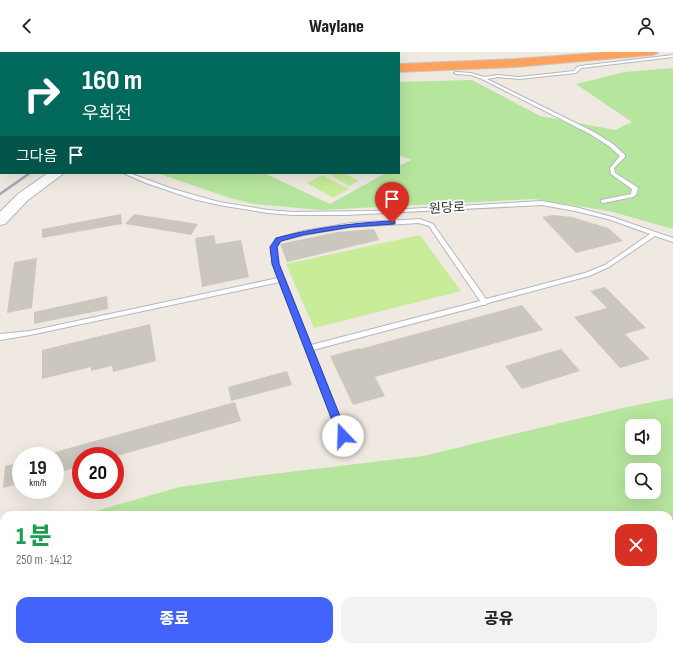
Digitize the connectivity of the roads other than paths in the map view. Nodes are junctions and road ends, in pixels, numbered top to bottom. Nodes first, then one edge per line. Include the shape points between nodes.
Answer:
1 (568, 52) edge
2 (652, 52) edge
3 (673, 56) edge
4 (400, 61) edge
5 (400, 68) edge
6 (456, 73) dead end
7 (483, 78) junction
8 (56, 174) edge
9 (128, 174) edge
10 (602, 201) dead end
11 (0, 221) edge
12 (654, 234) junction
13 (673, 240) edge
14 (282, 279) junction
15 (485, 303) junction
16 (0, 337) edge
17 (309, 348) junction
18 (343, 436) dead end

1 - 4 highway
2 - 5 highway via 514,63
3 - 7 lane via 580,67 576,72 519,78
6 - 7 lane
7 - 10 lane via 592,133 623,156 612,168 613,174 635,188 633,195
8 - 11 main road via 23,197
9 - 12 lane, 원당로 via 171,191 219,204 270,211 316,214 542,203 610,218
12 - 13 lane, 원당로
12 - 15 lane via 607,266 587,275
14 - 15 lane via 274,254 278,240 351,225 420,221 430,225
14 - 16 lane via 30,333
14 - 17 lane
15 - 17 lane
17 - 18 lane

